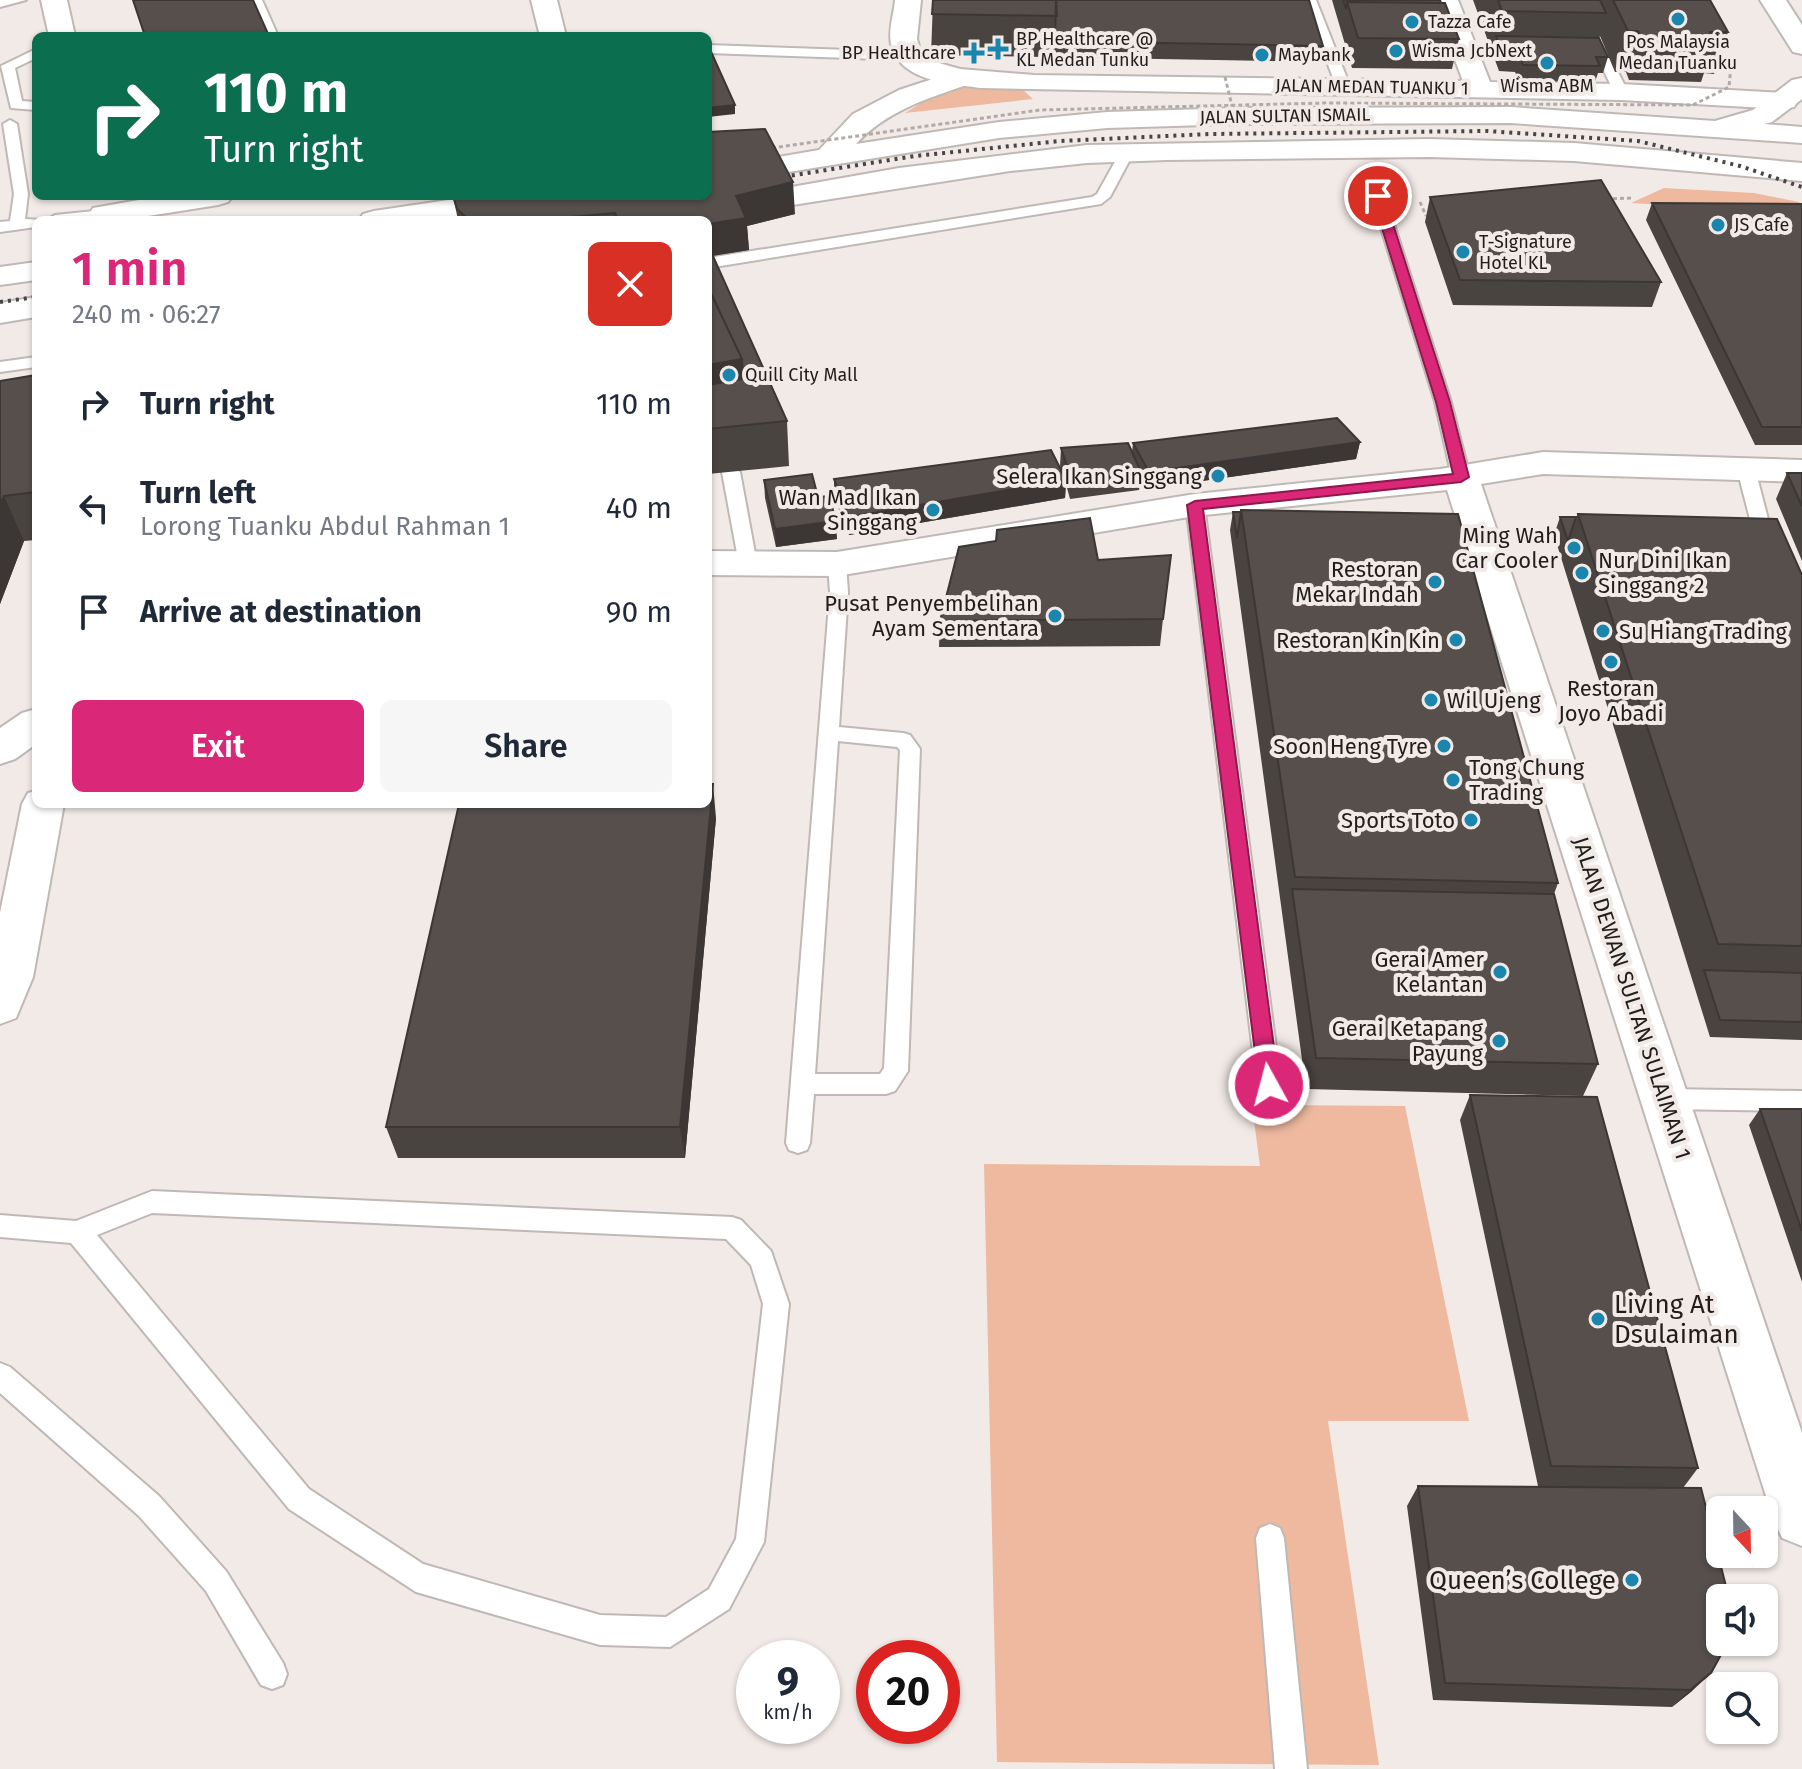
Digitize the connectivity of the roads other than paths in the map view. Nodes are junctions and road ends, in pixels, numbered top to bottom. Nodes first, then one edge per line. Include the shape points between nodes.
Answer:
1 (20, 0) edge
2 (54, 0) edge
3 (256, 0) edge
4 (544, 0) edge
5 (908, 0) edge
6 (1310, 0) edge
7 (1445, 0) edge
8 (1576, 0) edge
9 (1773, 0) edge
10 (0, 3) edge
11 (61, 32) edge
12 (269, 32) edge
13 (552, 32) edge
14 (1802, 46) edge
15 (712, 49) edge
16 (32, 55) edge
17 (909, 56) junction
18 (960, 78) junction
19 (1343, 86) junction
20 (1479, 89) junction
21 (1621, 92) junction
22 (1793, 93) edge
23 (32, 106) edge
24 (10, 124) dead end
25 (1709, 127) junction
26 (1802, 135) edge
27 (1127, 152) junction
28 (829, 156) junction
29 (766, 158) edge
30 (1797, 173) edge
31 (1378, 196) dead end
32 (786, 197) edge
33 (185, 200) edge
34 (509, 200) edge
35 (102, 210) edge
36 (74, 216) edge
37 (401, 216) edge
38 (32, 222) edge
39 (17, 224) junction
40 (0, 227) edge
41 (712, 262) edge
42 (32, 272) edge
43 (0, 276) edge
44 (32, 308) edge
45 (0, 313) edge
46 (32, 363) edge
47 (0, 367) edge
48 (1746, 469) junction
49 (1802, 471) edge
50 (731, 472) edge
51 (1461, 477) junction
52 (1195, 505) junction
53 (1777, 559) edge
54 (712, 563) edge
55 (748, 564) junction
56 (837, 564) junction
57 (32, 726) edge
58 (829, 733) junction
59 (0, 749) edge
60 (42, 808) edge
61 (12, 894) edge
62 (0, 1005) edge
63 (802, 1084) junction
64 (1269, 1085) dead end
65 (1665, 1099) junction
66 (1802, 1101) edge
67 (798, 1143) dead end
68 (0, 1226) edge
69 (78, 1232) junction
70 (0, 1376) edge
71 (1802, 1518) edge
72 (1270, 1538) dead end
73 (272, 1674) dead end
74 (1291, 1769) edge

1 - 10 lane
2 - 11 street
3 - 12 lane
4 - 13 street
5 - 17 street via 904,45
6 - 19 lane
7 - 20 street
8 - 21 lane
9 - 14 street
15 - 17 lane
16 - 23 lane via 8,66 16,105
17 - 18 street via 930,71
18 - 19 street, JALAN MEDAN TUANKU 1
18 - 28 street via 863,120
19 - 20 street, JALAN MEDAN TUANKU 1
20 - 21 street, JALAN MEDAN TUANKU 1
21 - 22 street, JALAN MEDAN TUANKU 1
22 - 25 street via 1762,116
24 - 39 lane via 21,194
25 - 26 street, JALAN SULTAN ISMAIL
25 - 28 street, JALAN SULTAN ISMAIL via 1511,115 1107,120
27 - 30 street, JALAN SULTAN ISMAIL via 1574,152
27 - 32 street, JALAN SULTAN ISMAIL via 997,164
27 - 41 lane via 1096,201
28 - 29 street, JALAN SULTAN ISMAIL
31 - 51 lane
33 - 35 street
34 - 37 street
35 - 36 lane
38 - 39 lane
39 - 40 lane
42 - 43 street
44 - 45 street
46 - 47 lane
48 - 49 street
48 - 51 street via 1543,463
48 - 53 lane
50 - 55 lane
51 - 52 street
51 - 65 street, JALAN DEWAN SULTAN SULAIMAN 1
52 - 56 street
52 - 64 lane
54 - 55 street
55 - 56 street
56 - 58 lane
57 - 59 street
58 - 63 lane
58 - 63 lane via 903,740 910,749 896,1071 886,1084
60 - 61 street
61 - 62 street via 10,977
63 - 67 lane
65 - 66 lane
65 - 71 street, JALAN DEWAN SULTAN SULAIMAN 1
68 - 69 lane
69 - 69 lane via 299,1499 416,1577 600,1630 670,1632 719,1599 750,1542 776,1304 762,1259 732,1228 152,1202
70 - 73 lane via 149,1506 216,1581
72 - 74 lane

